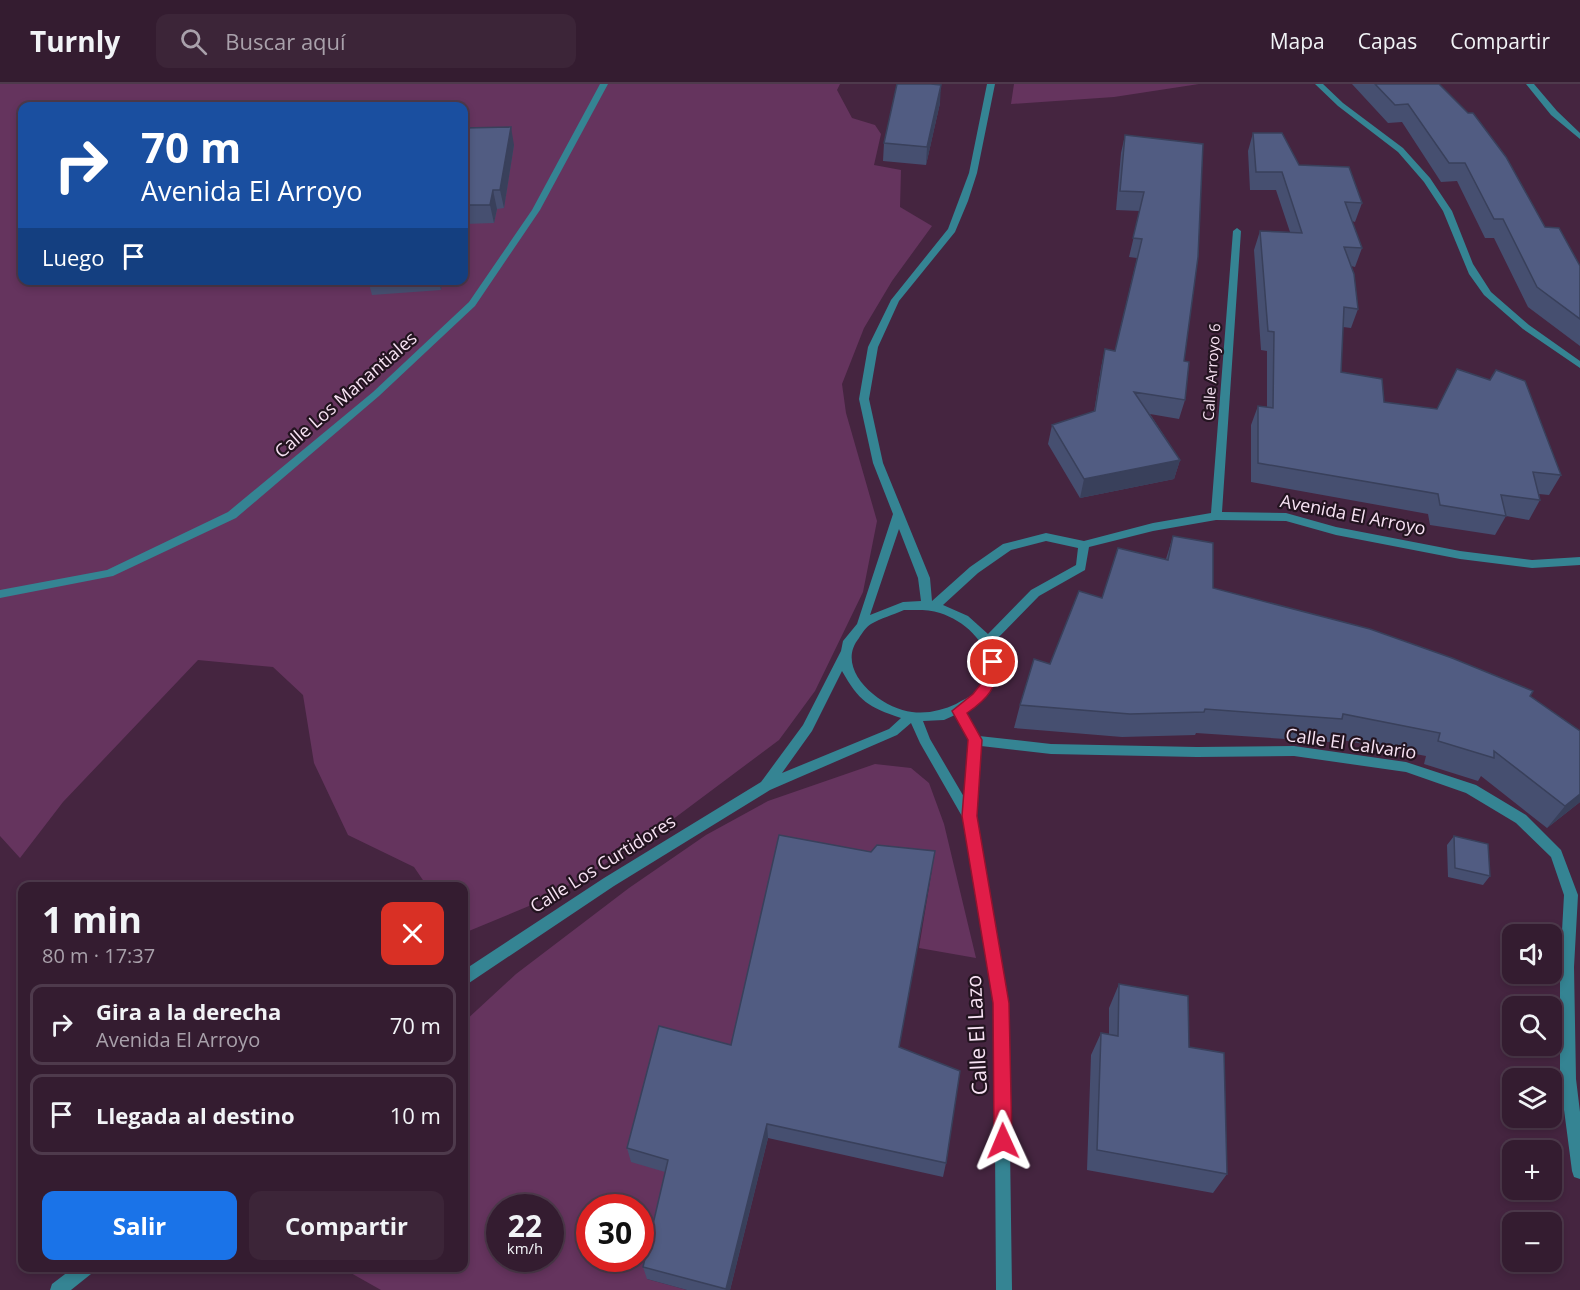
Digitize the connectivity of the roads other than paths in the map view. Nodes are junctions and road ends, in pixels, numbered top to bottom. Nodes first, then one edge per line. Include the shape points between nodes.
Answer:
1 (604, 84) edge
2 (991, 84) edge
3 (1319, 84) edge
4 (1530, 84) edge
5 (1580, 137) edge
6 (1238, 231) dead end
7 (1580, 365) edge
8 (898, 516) junction
9 (1216, 516) junction
10 (1084, 545) junction
11 (1580, 561) edge
12 (0, 594) edge
13 (930, 606) junction
14 (862, 622) junction
15 (987, 642) junction
16 (845, 654) junction
17 (959, 711) junction
18 (913, 717) junction
19 (975, 740) junction
20 (765, 786) junction
21 (969, 816) junction
22 (468, 975) edge
23 (1580, 1172) edge
24 (80, 1272) edge
25 (58, 1290) edge
26 (1004, 1290) edge

1 - 12 street, Calle Los Manantiales via 536,210 472,304 367,402 232,515 109,573
2 - 8 street via 973,173 952,230 895,300 873,347 864,399 878,463
3 - 7 street via 1346,111 1409,158 1426,179 1442,201 1480,285
4 - 5 street
6 - 9 street, Calle Arroyo 6
8 - 13 street via 924,578
8 - 14 street
9 - 10 street, Avenida El Arroyo
9 - 11 street, Avenida El Arroyo via 1286,517 1336,531 1532,564
10 - 13 street, Avenida El Arroyo via 1046,537 1007,548
10 - 15 street via 1081,567 1035,593
13 - 14 street via 881,611
13 - 15 street via 955,614 974,626
14 - 16 street via 850,637
15 - 17 street via 993,662 990,681 978,698
16 - 18 street via 847,671 855,687 869,700 888,711
16 - 20 street, Calle Los Curtidores via 808,728
17 - 18 street via 938,717
17 - 19 street
18 - 20 street, Calle Los Curtidores via 893,732
18 - 21 street, Calle El Lazo
19 - 21 street, Calle El Lazo
19 - 23 street, Calle El Calvario via 1051,748 1294,751 1406,768 1471,789 1521,819 1556,854 1571,896 1568,1079
20 - 22 street, Calle Los Curtidores
21 - 26 street, Calle El Lazo via 1001,1003
24 - 25 street

